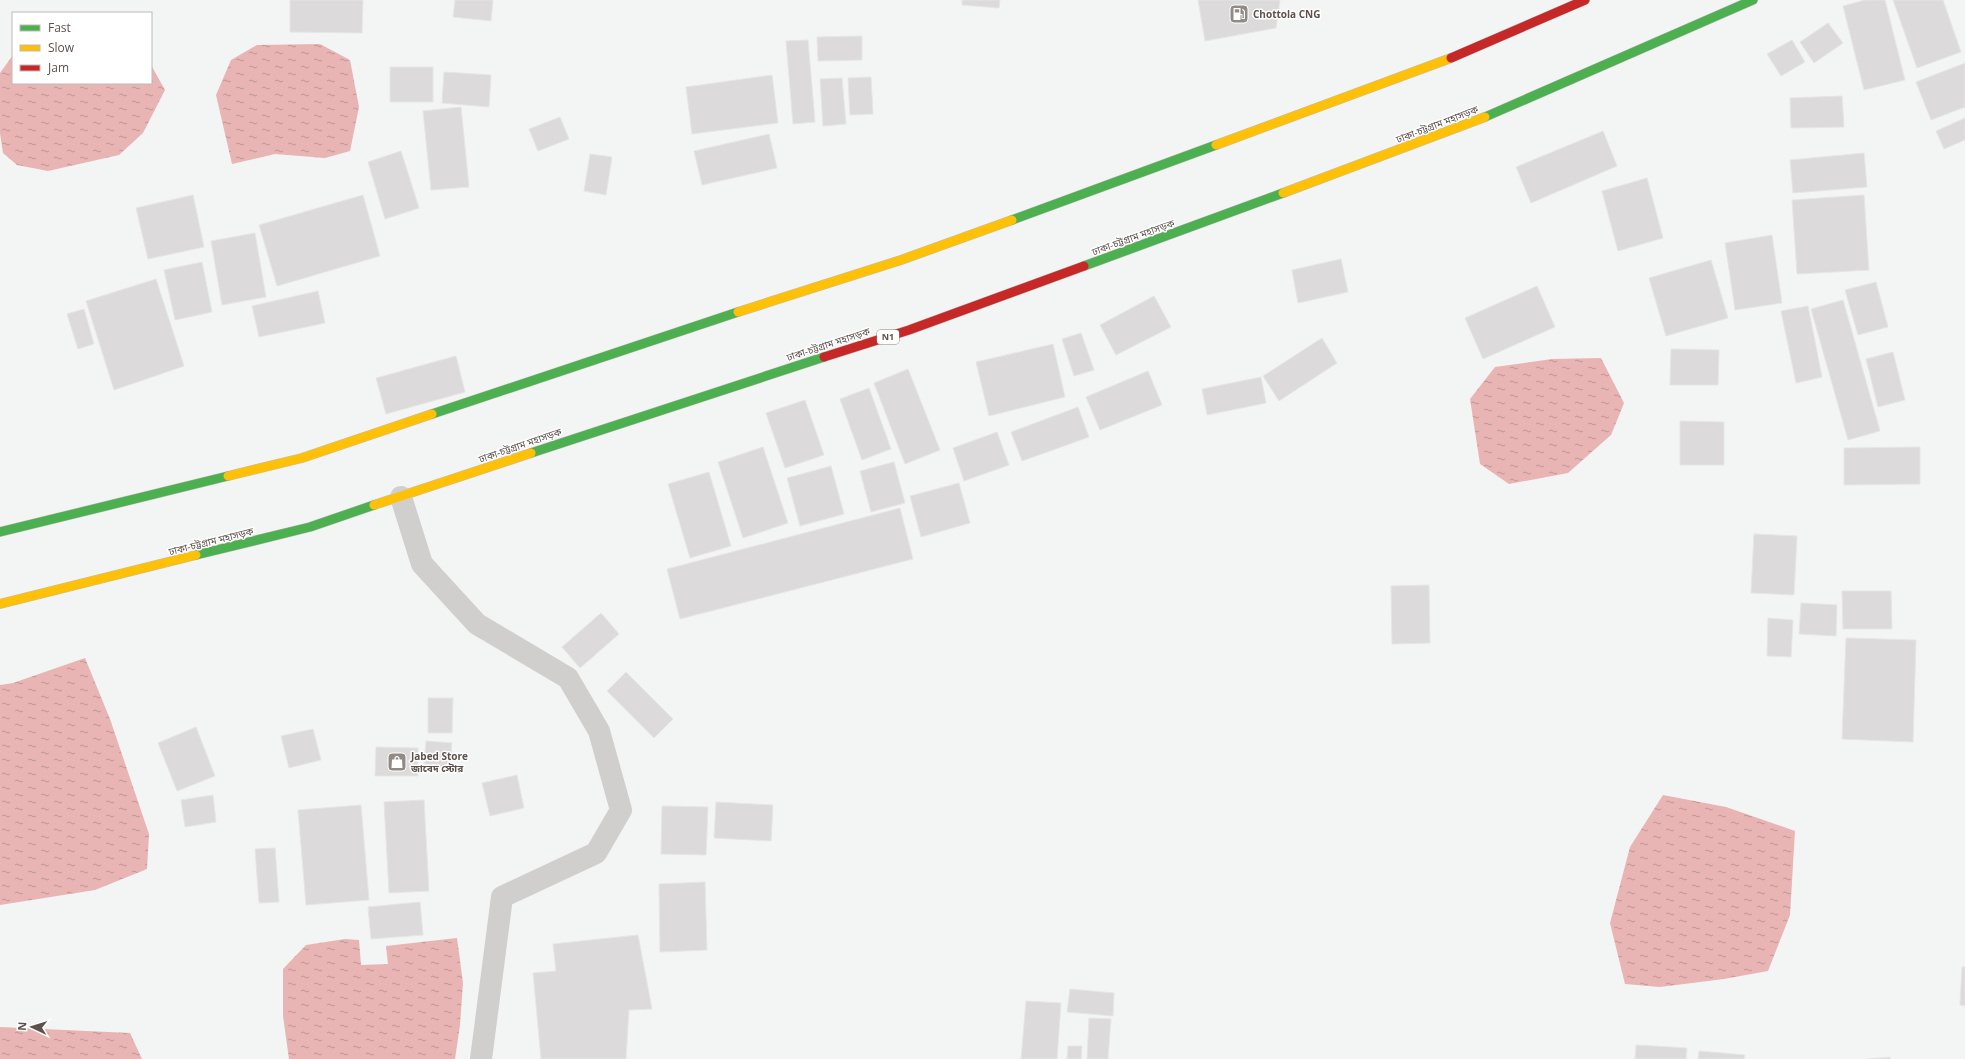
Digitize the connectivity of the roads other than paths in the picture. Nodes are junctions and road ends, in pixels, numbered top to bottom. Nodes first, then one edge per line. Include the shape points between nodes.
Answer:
1 (1584, 0) edge
2 (1754, 0) edge
3 (401, 497) junction
4 (0, 532) edge
5 (0, 604) edge
6 (481, 1059) edge

1 - 4 highway via 1476,48 901,260 649,340 302,458
2 - 3 highway, ঢাকা-চট্টগ্রাম মহাসড়ক / N1 via 1484,118 1220,217 909,330 657,410
3 - 5 highway, ঢাকা-চট্টগ্রাম মহাসড়ক / N1 via 310,528
3 - 6 street via 422,564 477,624 568,678 599,731 622,810 596,853 502,897

